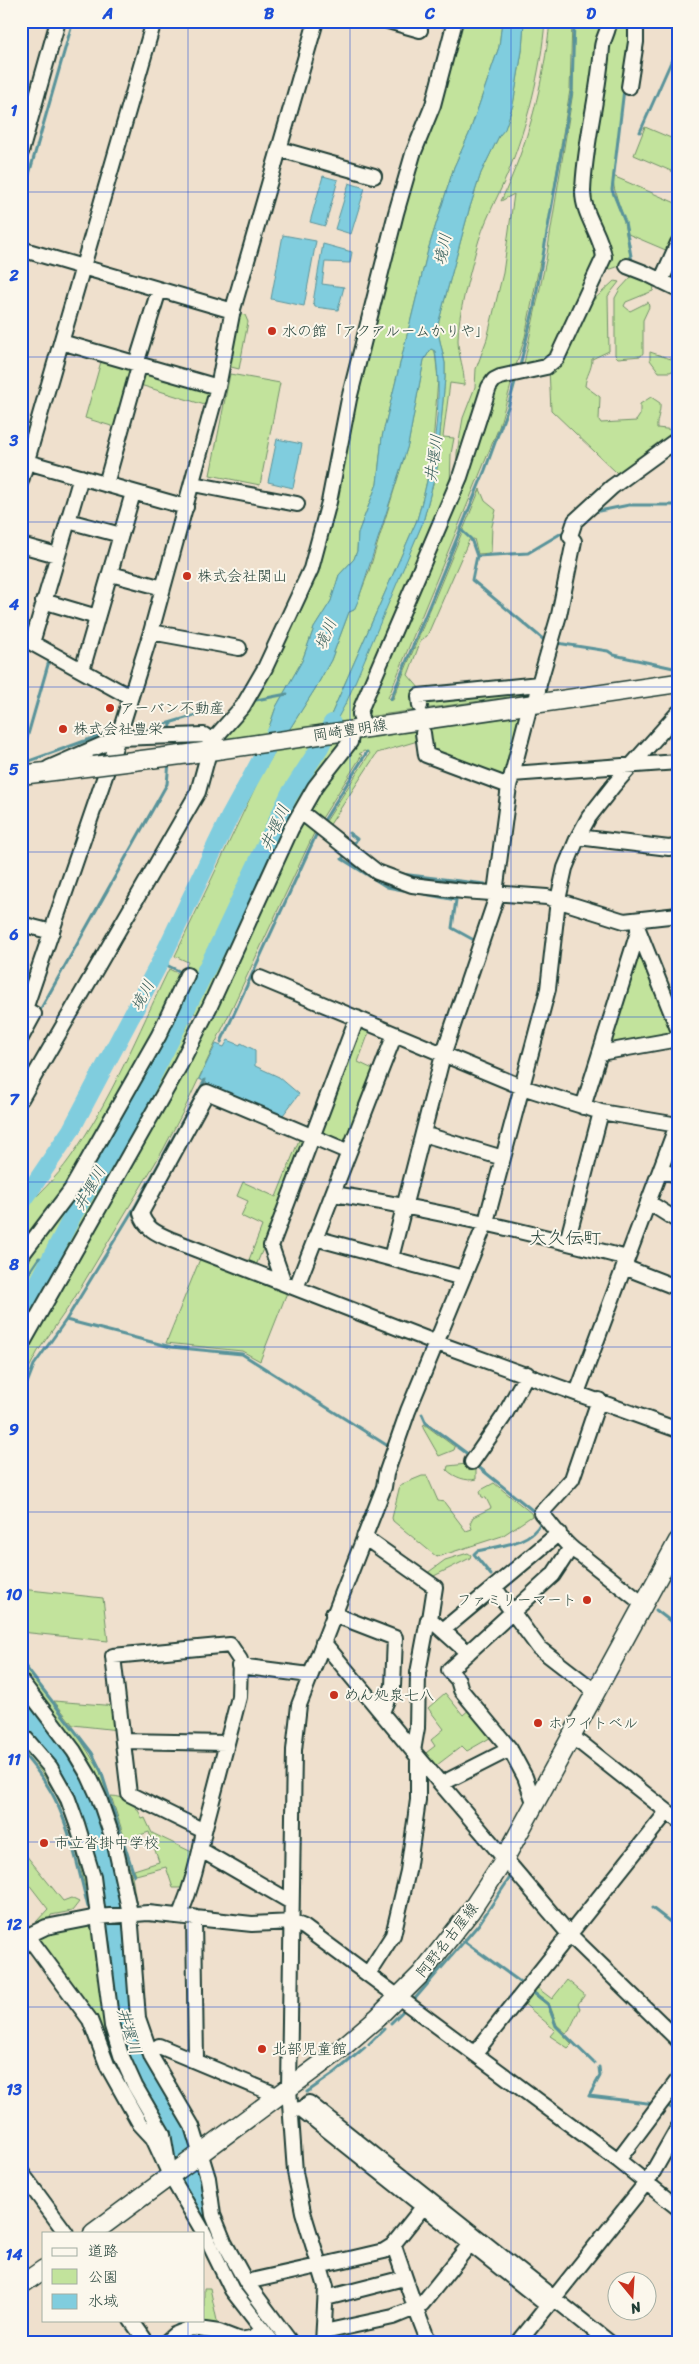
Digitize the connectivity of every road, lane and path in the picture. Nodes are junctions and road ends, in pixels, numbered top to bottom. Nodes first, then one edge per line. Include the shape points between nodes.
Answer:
1 (58, 21) edge
2 (154, 21) edge
3 (316, 21) edge
4 (388, 21) edge
5 (446, 21) edge
6 (455, 21) edge
7 (609, 21) edge
8 (636, 21) edge
9 (420, 30) dead end
10 (448, 56) junction
11 (629, 87) dead end
12 (279, 149) junction
13 (21, 152) edge
14 (374, 176) dead end
15 (678, 243) edge
16 (21, 249) edge
17 (83, 266) junction
18 (627, 266) dead end
19 (661, 281) junction
20 (678, 289) edge
21 (159, 290) junction
22 (233, 311) junction
23 (61, 342) junction
24 (137, 365) junction
25 (218, 388) junction
26 (678, 439) edge
27 (26, 462) junction
28 (81, 477) junction
29 (21, 481) edge
30 (106, 484) junction
31 (193, 484) junction
32 (133, 493) junction
33 (297, 504) dead end
34 (186, 507) junction
35 (68, 521) junction
36 (121, 535) junction
37 (21, 545) edge
38 (57, 555) junction
39 (110, 574) junction
40 (163, 588) junction
41 (44, 601) junction
42 (97, 617) junction
43 (151, 632) junction
44 (27, 640) edge
45 (239, 648) dead end
46 (82, 670) junction
47 (678, 683) edge
48 (538, 684) junction
49 (130, 697) junction
50 (532, 704) junction
51 (420, 706) dead end
52 (678, 714) edge
53 (355, 730) junction
54 (423, 733) dead end
55 (118, 738) junction
56 (211, 748) junction
57 (678, 762) edge
58 (634, 765) junction
59 (29, 774) edge
60 (511, 780) junction
61 (301, 812) junction
62 (578, 837) junction
63 (678, 846) edge
64 (496, 893) junction
65 (558, 900) junction
66 (678, 915) edge
67 (21, 924) edge
68 (637, 926) junction
69 (52, 932) junction
70 (187, 975) dead end
71 (260, 978) dead end
72 (358, 1018) junction
73 (678, 1028) edge
74 (395, 1034) junction
75 (21, 1038) edge
76 (678, 1039) edge
77 (600, 1053) junction
78 (443, 1055) junction
79 (38, 1071) junction
80 (21, 1087) edge
81 (522, 1087) junction
82 (21, 1099) edge
83 (583, 1107) junction
84 (601, 1112) junction
85 (677, 1125) edge
86 (423, 1134) junction
87 (312, 1137) junction
88 (349, 1152) junction
89 (503, 1158) junction
90 (660, 1171) junction
91 (678, 1175) edge
92 (333, 1194) junction
93 (648, 1202) junction
94 (405, 1204) junction
95 (678, 1221) edge
96 (486, 1222) junction
97 (315, 1238) junction
98 (567, 1242) junction
99 (21, 1256) edge
100 (391, 1258) junction
101 (626, 1262) junction
102 (464, 1278) junction
103 (290, 1285) junction
104 (678, 1288) edge
105 (437, 1343) junction
106 (21, 1346) edge
107 (527, 1374) junction
108 (577, 1393) junction
109 (599, 1400) junction
110 (678, 1430) edge
111 (472, 1462) dead end
112 (559, 1533) junction
113 (364, 1537) junction
114 (678, 1541) edge
115 (570, 1549) junction
116 (494, 1587) junction
117 (643, 1604) junction
118 (513, 1612) junction
119 (333, 1614) junction
120 (430, 1619) junction
121 (443, 1630) junction
122 (323, 1642) junction
123 (468, 1653) junction
124 (239, 1666) junction
125 (310, 1675) junction
126 (21, 1681) edge
127 (596, 1692) junction
128 (382, 1712) junction
129 (21, 1733) edge
130 (572, 1738) junction
131 (122, 1740) junction
132 (226, 1743) junction
133 (510, 1749) junction
134 (415, 1754) junction
135 (441, 1784) junction
136 (535, 1805) junction
137 (672, 1816) edge
138 (204, 1831) junction
139 (201, 1850) junction
140 (504, 1860) junction
141 (292, 1902) junction
142 (129, 1914) junction
143 (180, 1915) junction
144 (98, 1917) junction
145 (194, 1917) junction
146 (292, 1922) junction
147 (569, 1934) junction
148 (24, 1937) edge
149 (368, 1974) junction
150 (399, 1996) junction
151 (678, 2040) edge
152 (158, 2046) dead end
153 (475, 2053) junction
154 (196, 2061) junction
155 (678, 2080) edge
156 (284, 2093) junction
157 (296, 2111) junction
158 (678, 2128) edge
159 (200, 2154) junction
160 (618, 2160) junction
161 (21, 2172) edge
162 (172, 2174) junction
163 (645, 2183) junction
164 (423, 2207) junction
165 (678, 2208) edge
166 (65, 2232) edge
167 (94, 2232) edge
168 (203, 2232) edge
169 (205, 2235) edge
170 (470, 2244) junction
171 (392, 2246) junction
172 (320, 2265) junction
173 (42, 2270) edge
174 (404, 2278) junction
175 (246, 2282) junction
176 (21, 2285) edge
177 (326, 2298) junction
178 (550, 2301) junction
179 (415, 2308) junction
180 (132, 2322) edge
181 (264, 2331) junction
182 (323, 2337) edge
183 (427, 2342) edge
184 (147, 2343) edge
185 (165, 2343) edge
186 (273, 2343) edge
187 (291, 2343) edge
188 (518, 2343) edge
189 (610, 2343) edge

1 - 13 street
2 - 17 street
3 - 12 street
4 - 9 street
5 - 10 street via 443,48
6 - 10 street
7 - 53 street via 602,44 583,191 587,212 604,257 557,358 546,366 494,380 489,387 460,477 362,706
8 - 11 street
10 - 56 street via 413,154 396,214 349,399 326,517 311,569 265,668 243,706
12 - 14 street
12 - 22 street
15 - 19 street
16 - 17 street
17 - 21 street
17 - 23 street
18 - 19 street
19 - 20 street
21 - 22 street
21 - 24 street
22 - 25 street
23 - 24 street
23 - 27 street
24 - 25 street
24 - 30 street
25 - 31 street
26 - 48 street via 612,487 575,521 559,615
27 - 28 street
27 - 29 street
28 - 30 street
28 - 35 street
30 - 32 street
31 - 33 street
31 - 34 street
32 - 34 street
32 - 36 street
34 - 40 street
35 - 36 street
35 - 38 street
36 - 39 street
37 - 38 street
38 - 41 street
39 - 40 street
39 - 42 street
40 - 43 street
41 - 42 street
41 - 44 street
42 - 46 street
43 - 45 street
43 - 49 street
44 - 46 street
46 - 49 street
47 - 50 main road, 岡崎豊明線
48 - 50 street
48 - 51 street via 419,696
49 - 55 street
50 - 53 main road, 岡崎豊明線
50 - 60 street
52 - 58 street
53 - 56 main road, 岡崎豊明線
53 - 61 street
54 - 60 street via 426,755
55 - 56 street via 204,735
55 - 59 street
55 - 69 street
56 - 59 main road, 岡崎豊明線, bridge via 188,754
56 - 79 street via 198,792
57 - 58 street
58 - 60 street
58 - 62 street via 604,798
60 - 64 street
61 - 64 street via 383,874 423,887
61 - 106 street via 180,1065
62 - 63 street via 669,848
62 - 65 street via 565,868
64 - 65 street
64 - 78 street
65 - 68 street
65 - 81 street via 548,989
66 - 68 street
67 - 69 street
68 - 73 street
68 - 77 street
69 - 75 street
70 - 99 street via 159,1034 71,1190
71 - 72 street
72 - 74 street
72 - 87 street
74 - 78 street
74 - 88 street
76 - 77 street
77 - 83 street
78 - 81 street
78 - 86 street
79 - 80 street
79 - 82 street
81 - 83 street
81 - 89 street
83 - 84 street
84 - 85 street
84 - 98 street
85 - 90 street
86 - 89 street
86 - 94 street
87 - 88 street
87 - 103 street via 271,1246
87 - 103 street via 207,1092 141,1213 143,1221 157,1234
88 - 92 street
89 - 96 street
90 - 91 street
90 - 93 street
92 - 94 street
92 - 97 street
93 - 95 street
93 - 101 street
94 - 96 street
94 - 100 street
96 - 98 street
96 - 102 street
97 - 100 street
97 - 103 street
98 - 101 street
100 - 102 street
101 - 104 street
101 - 108 street
102 - 105 street
103 - 105 street
105 - 107 street
105 - 113 street via 408,1411
107 - 108 street
107 - 111 street via 504,1416
108 - 109 street
109 - 110 street
109 - 112 street via 572,1479 541,1513
112 - 115 street
112 - 116 street
113 - 119 street
113 - 120 street via 435,1587
114 - 117 main road, 阿野名古屋線
115 - 117 street
115 - 118 street via 553,1575
116 - 118 street
116 - 121 street
117 - 127 main road, 阿野名古屋線
118 - 123 street
118 - 127 street via 539,1648
119 - 122 street
119 - 128 street via 395,1638 392,1686
120 - 121 street
120 - 134 street via 418,1673
121 - 123 street
122 - 125 street
122 - 128 street
123 - 133 street via 448,1670
124 - 125 street
124 - 131 street via 240,1660 230,1645 113,1656
124 - 132 street via 239,1697
125 - 141 street via 299,1705 296,1727
126 - 142 street via 90,1776 115,1845
127 - 130 main road, 阿野名古屋線
128 - 134 street
129 - 144 street via 50,1767 68,1799 94,1877
130 - 136 main road, 阿野名古屋線
130 - 137 street
131 - 132 street
131 - 138 street via 129,1794
132 - 138 street
133 - 135 street
133 - 136 street
134 - 135 street
134 - 149 street via 418,1800 408,1872 393,1935
135 - 140 street
136 - 140 main road, 阿野名古屋線
137 - 147 street
138 - 139 street
139 - 141 street
139 - 143 street
140 - 147 street
140 - 150 main road, 阿野名古屋線 via 455,1933
141 - 146 street
142 - 143 street
142 - 144 street
142 - 159 street via 138,2018 152,2058 192,2126
143 - 145 street
144 - 148 street via 46,1927
144 - 162 street via 112,2026 125,2063 163,2134
145 - 146 street via 252,1924
145 - 154 street
146 - 149 street via 304,1927
146 - 156 street
147 - 151 street
147 - 153 street
148 - 162 street via 90,2020 108,2067 140,2124 154,2138
149 - 150 street
150 - 153 street
150 - 156 main road, 阿野名古屋線 via 342,2048
152 - 154 street
153 - 160 street
154 - 156 street
155 - 160 street
156 - 157 street
156 - 159 main road, 阿野名古屋線
157 - 164 street
157 - 172 street via 297,2182
157 - 178 street via 309,2103
158 - 163 street
159 - 162 main road, 阿野名古屋線
159 - 175 street via 208,2178 213,2215
160 - 163 street
161 - 166 street
162 - 167 main road, 阿野名古屋線
162 - 168 street
163 - 165 street
163 - 178 street
164 - 170 street
164 - 171 street
169 - 181 street via 232,2290
170 - 178 street
170 - 179 street via 422,2304
171 - 172 street
171 - 174 street
172 - 175 street
172 - 177 street
173 - 176 main road
174 - 177 street
174 - 179 street
175 - 187 street
177 - 182 street
178 - 188 street
178 - 189 street
179 - 182 street via 393,2318
179 - 183 street
180 - 184 street
181 - 185 street via 240,2340 219,2332 191,2328
181 - 186 street

